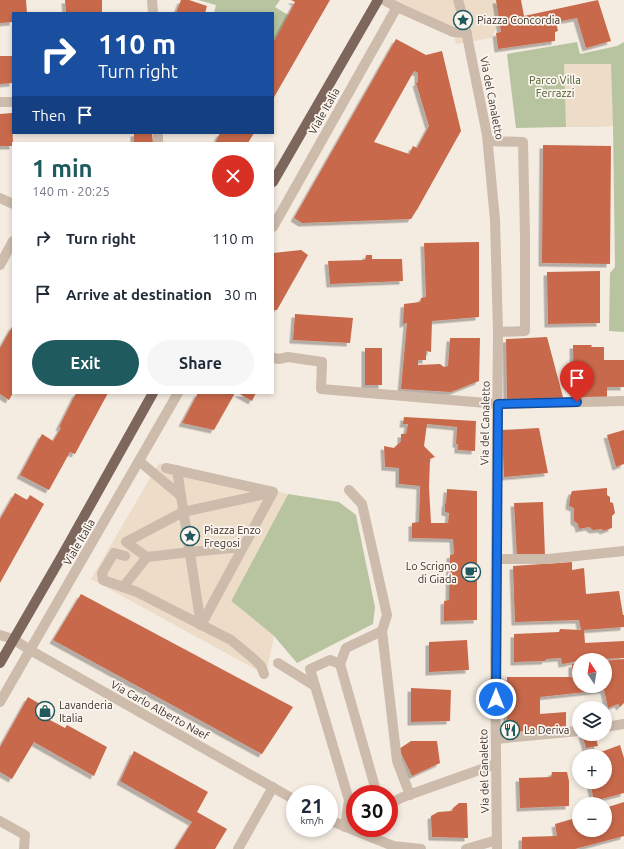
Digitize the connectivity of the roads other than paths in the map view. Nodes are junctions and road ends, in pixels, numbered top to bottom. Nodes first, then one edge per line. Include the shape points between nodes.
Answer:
1 (152, 0) edge
2 (378, 0) edge
3 (384, 0) edge
4 (458, 0) edge
5 (397, 7) junction
6 (153, 12) edge
7 (467, 33) junction
8 (0, 102) edge
9 (12, 102) edge
10 (488, 141) junction
11 (274, 180) edge
12 (0, 198) edge
13 (12, 204) edge
14 (274, 225) edge
15 (12, 243) edge
16 (0, 265) edge
17 (498, 332) junction
18 (274, 358) edge
19 (152, 394) edge
20 (177, 394) edge
21 (624, 401) edge
22 (498, 404) junction
23 (139, 461) junction
24 (166, 468) dead end
25 (177, 470) junction
26 (350, 490) dead end
27 (273, 492) junction
28 (181, 496) junction
29 (183, 512) junction
30 (129, 544) junction
31 (243, 547) junction
32 (624, 551) edge
33 (190, 552) junction
34 (114, 553) junction
35 (148, 557) junction
36 (496, 559) junction
37 (123, 587) junction
38 (201, 625) junction
39 (382, 631) junction
40 (0, 635) edge
41 (13, 639) junction
42 (30, 650) junction
43 (0, 663) edge
44 (278, 663) dead end
45 (340, 664) junction
46 (264, 674) dead end
47 (315, 686) junction
48 (0, 702) edge
49 (624, 724) edge
50 (612, 726) edge
51 (572, 732) edge
52 (496, 739) junction
53 (496, 764) junction
54 (374, 785) edge
55 (273, 787) junction
56 (286, 795) edge
57 (410, 795) junction
58 (398, 800) edge
59 (0, 821) edge
60 (338, 824) edge
61 (345, 827) junction
62 (372, 838) joint
63 (497, 845) edge
64 (24, 849) edge
65 (238, 849) edge
66 (421, 849) edge
67 (466, 849) edge

1 - 6 street
2 - 11 main road, Viale Italia
3 - 5 street
4 - 7 street, Via del Canaletto
5 - 7 street via 453,32
5 - 14 street, Viale Italia
7 - 10 street, Via del Canaletto
8 - 9 street
10 - 17 street, Via del Canaletto via 495,220
10 - 17 street via 523,142 525,331
12 - 13 street
15 - 16 street
17 - 22 street, Via del Canaletto
18 - 22 street via 288,357 322,362 321,389
19 - 41 main road, Viale Italia
20 - 23 street, Viale Italia
21 - 22 street
22 - 36 street, Via del Canaletto
23 - 28 street
23 - 42 street, Viale Italia
24 - 25 street
25 - 27 street
25 - 28 street
26 - 39 street via 362,504 387,615
27 - 29 street
27 - 31 street
28 - 29 street
29 - 30 street
29 - 33 street
30 - 34 street
30 - 34 street via 124,557
30 - 35 street
31 - 33 street
31 - 38 street
32 - 36 street via 548,559
33 - 35 street
33 - 38 street
34 - 37 street via 102,573 103,580
35 - 37 street
36 - 52 street, Via del Canaletto
37 - 38 street
38 - 46 street via 231,640 261,666
39 - 45 street via 346,648
39 - 57 street via 397,761
40 - 41 street, Via Carlo Alberto Naef
41 - 42 street, Via Carlo Alberto Naef
41 - 43 main road, Viale Italia
42 - 48 street, Viale Italia
42 - 55 street, Via Carlo Alberto Naef
44 - 47 street
45 - 47 street via 330,660 310,670
45 - 54 street
47 - 61 street via 349,800
49 - 50 street
51 - 52 street
52 - 53 street, Via del Canaletto
53 - 57 street
53 - 63 street, Via del Canaletto
55 - 56 street, Via Carlo Alberto Naef
55 - 65 street
57 - 58 street
59 - 64 street via 25,835
60 - 61 street
61 - 62 street
62 - 66 street via 393,846
63 - 67 street

